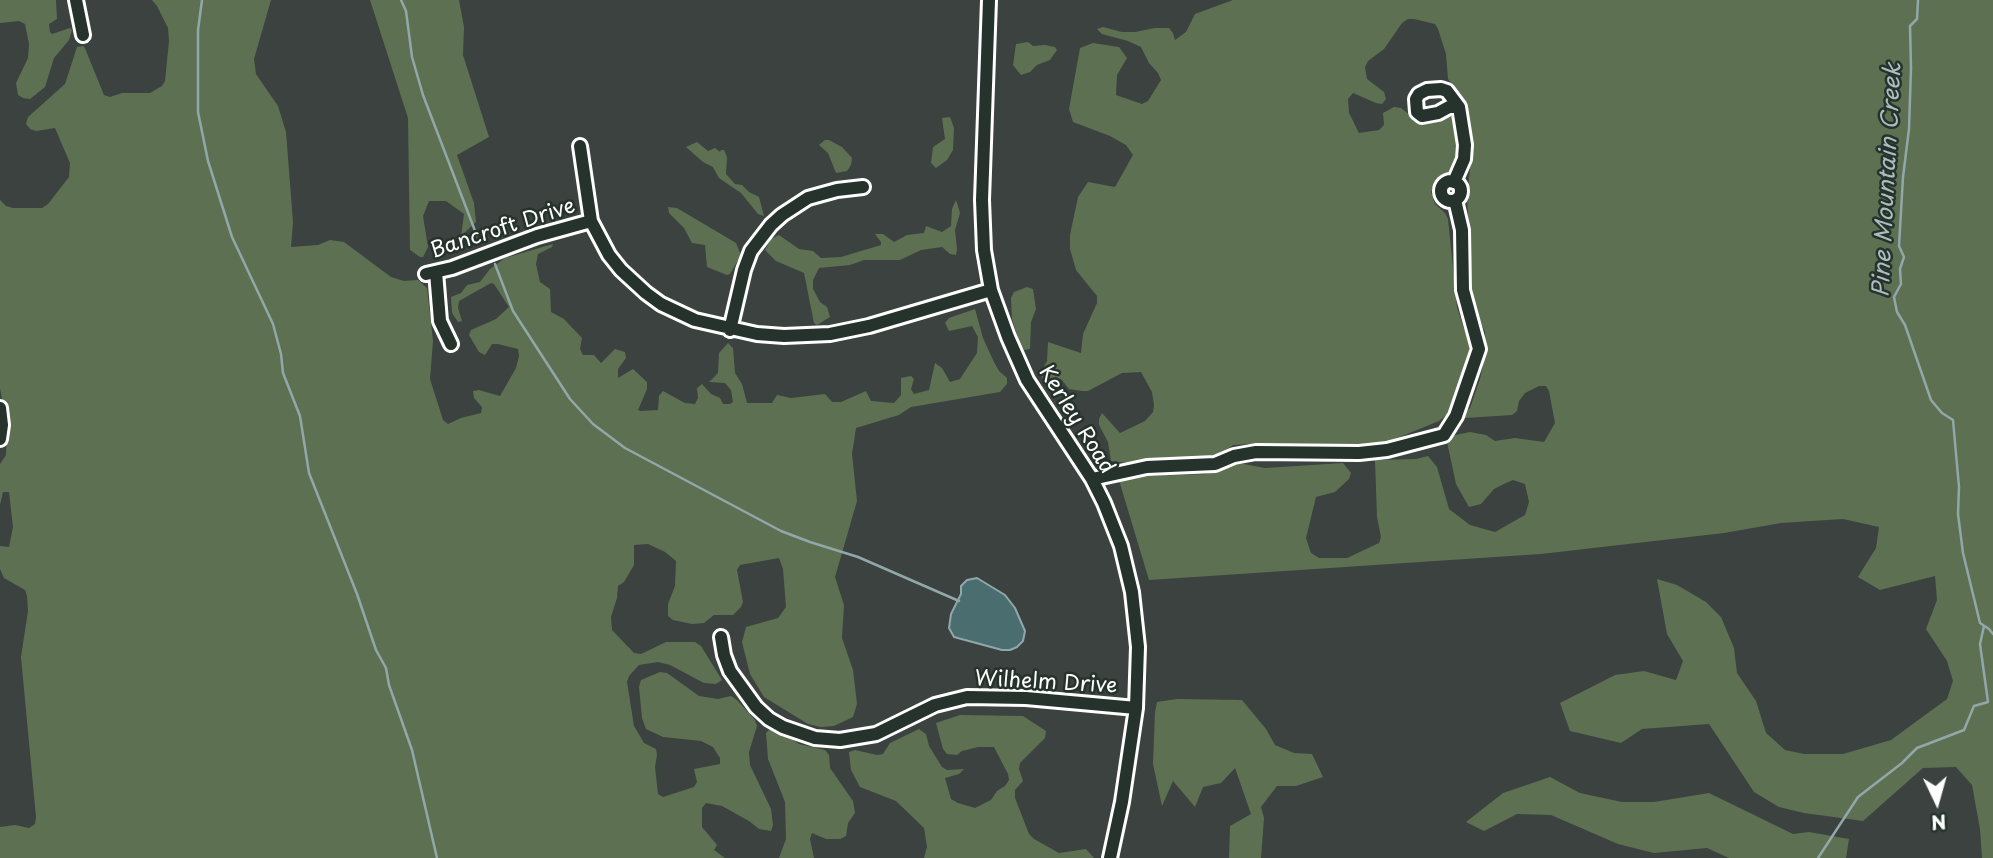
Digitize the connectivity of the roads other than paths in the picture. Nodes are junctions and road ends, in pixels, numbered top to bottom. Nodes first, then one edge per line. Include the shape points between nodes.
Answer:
1 (76, 0) edge
2 (989, 0) edge
3 (83, 34) dead end
4 (1459, 107) dead end
5 (580, 146) dead end
6 (863, 187) dead end
7 (591, 221) junction
8 (992, 290) junction
9 (730, 330) junction
10 (451, 344) dead end
11 (0, 408) edge
12 (0, 439) edge
13 (1092, 479) junction
14 (721, 638) dead end
15 (1136, 708) junction
16 (1110, 858) edge

1 - 3 street
2 - 8 street, Kerley Road via 982,200 984,250
4 - 13 street via 1464,159 1454,183 1445,183 1441,192 1446,200 1455,200 1462,230 1463,290 1479,349 1457,416 1444,435 1387,450 1256,452 1215,464 1147,467
5 - 7 street
6 - 9 street via 808,198 771,225 751,251
7 - 9 street via 615,262 646,293 678,313
7 - 10 street, Bancroft Drive via 431,273 440,321
8 - 9 street via 830,334 784,336
8 - 13 street, Kerley Road via 1027,380
11 - 12 street
13 - 15 street, Kerley Road via 1121,546 1132,592 1138,647
14 - 15 street, Wilhelm Drive via 730,671 755,708 783,727 815,738 840,740 876,734 935,705 967,697
15 - 16 street, Kerley Road

